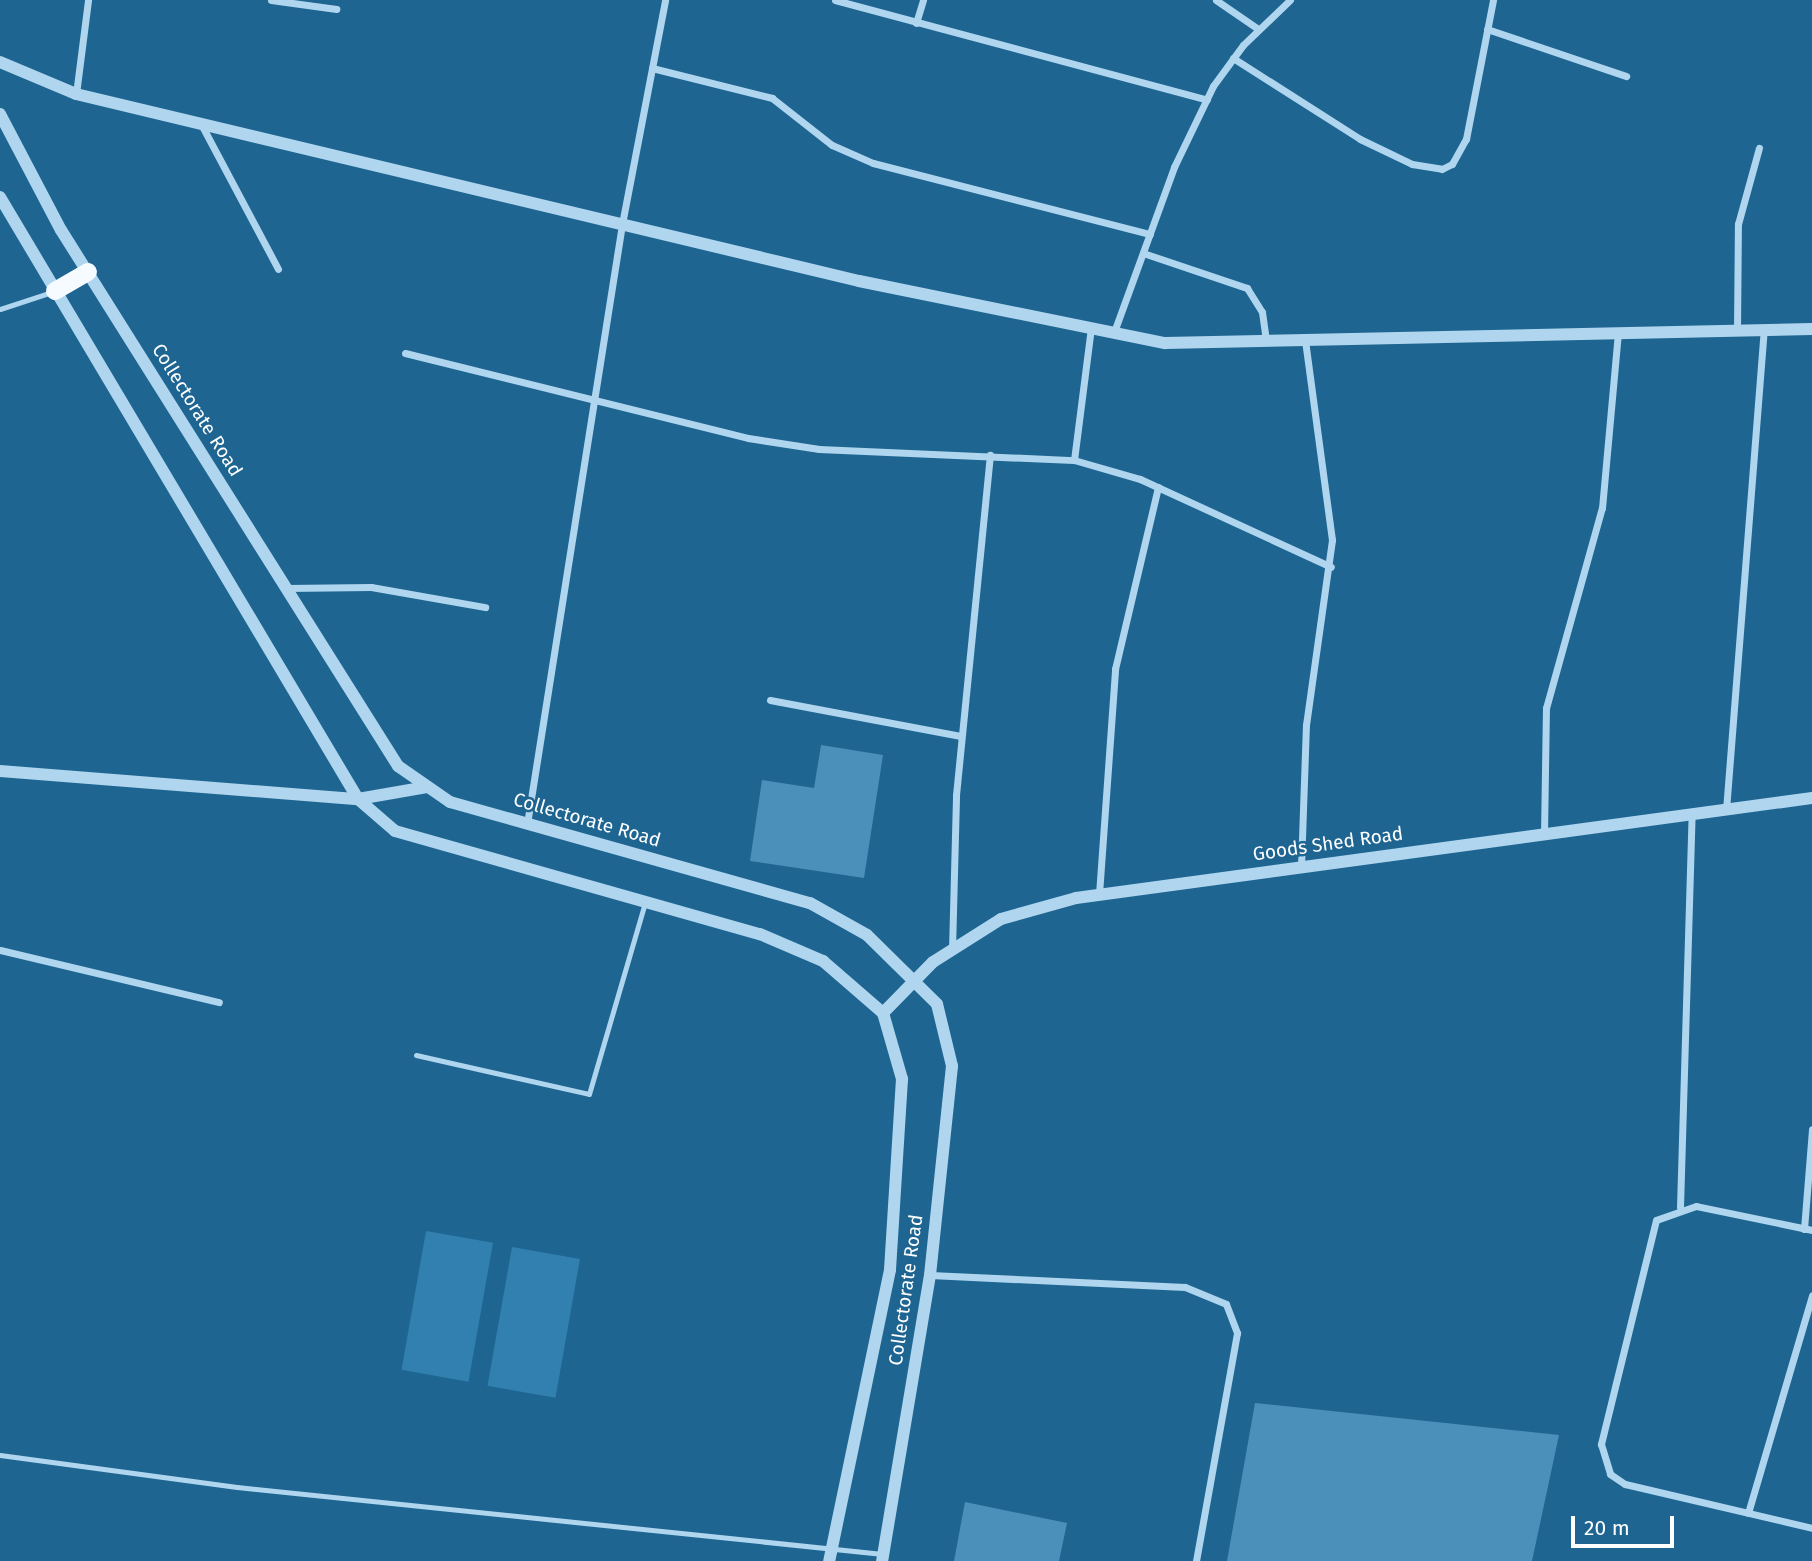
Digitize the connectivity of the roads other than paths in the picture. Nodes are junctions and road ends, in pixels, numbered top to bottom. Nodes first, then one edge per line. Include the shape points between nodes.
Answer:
1 (88, 0) edge
2 (271, 0) edge
3 (665, 0) edge
4 (835, 0) edge
5 (923, 0) edge
6 (1216, 0) edge
7 (1290, 0) edge
8 (1493, 0) edge
9 (336, 9) dead end
10 (916, 23) junction
11 (1258, 29) junction
12 (1487, 29) junction
13 (1233, 58) junction
14 (0, 62) edge
15 (652, 68) junction
16 (1626, 76) dead end
17 (76, 94) junction
18 (1207, 100) junction
19 (0, 114) edge
20 (201, 124) junction
21 (1759, 148) dead end
22 (0, 197) edge
23 (622, 224) junction
24 (1150, 234) junction
25 (1143, 253) junction
26 (278, 269) dead end
27 (88, 272) junction
28 (55, 291) junction
29 (0, 309) edge
30 (1091, 328) junction
31 (1812, 330) edge
32 (1737, 331) junction
33 (1764, 331) junction
34 (1114, 332) junction
35 (1618, 334) junction
36 (1305, 340) junction
37 (1266, 341) junction
38 (405, 353) dead end
39 (593, 397) junction
40 (990, 455) junction
41 (1074, 460) junction
42 (1158, 487) junction
43 (1331, 567) junction
44 (286, 588) junction
45 (485, 607) dead end
46 (770, 700) dead end
47 (961, 736) junction
48 (0, 771) edge
49 (427, 787) junction
50 (1812, 798) edge
51 (358, 799) junction
52 (1726, 810) junction
53 (1692, 814) junction
54 (527, 824) junction
55 (1544, 834) junction
56 (1301, 867) junction
57 (1099, 894) junction
58 (645, 902) junction
59 (0, 950) edge
60 (952, 950) junction
61 (917, 978) junction
62 (219, 1002) dead end
63 (883, 1013) junction
64 (416, 1055) dead end
65 (1812, 1129) edge
66 (1680, 1207) junction
67 (1808, 1229) edge
68 (930, 1275) junction
69 (1812, 1295) edge
70 (0, 1455) edge
71 (1748, 1513) junction
72 (1812, 1528) edge
73 (830, 1555) edge
74 (883, 1558) edge
75 (1196, 1561) edge

1 - 17 street
2 - 9 street
3 - 15 street
4 - 10 street
5 - 10 street
6 - 11 street
7 - 11 street
8 - 12 street
10 - 18 street
11 - 13 street
12 - 13 street via 1466,139 1452,164 1442,169 1412,164 1360,139
12 - 16 street
13 - 18 street
14 - 17 street
15 - 23 street
15 - 24 street via 772,98 832,145 873,163
17 - 20 street
18 - 24 street
19 - 27 street, Collectorate Road
20 - 23 street
20 - 26 street
21 - 32 street via 1738,223
22 - 28 street
23 - 30 street
23 - 39 street
24 - 25 street
25 - 34 street
25 - 37 street via 1247,288 1262,312
27 - 28 main road
27 - 44 street, Collectorate Road
28 - 29 lane
28 - 51 street
30 - 34 street
30 - 41 street
31 - 33 street
32 - 33 street
32 - 35 street
33 - 52 street
34 - 37 street via 1165,343
35 - 36 street
35 - 55 street via 1602,508 1546,708
36 - 37 street
36 - 43 street via 1328,473
38 - 39 street
39 - 40 street via 748,438 819,449
39 - 54 street
40 - 41 street
40 - 47 street
41 - 42 street
42 - 43 street
42 - 57 street via 1115,669
43 - 56 street via 1306,725
44 - 45 street via 371,587
44 - 49 street, Collectorate Road via 398,766
46 - 47 street
47 - 60 street
48 - 51 street
49 - 51 street
49 - 54 street, Collectorate Road via 450,802
50 - 52 street, Goods Shed Road
51 - 58 street via 395,831
52 - 53 street, Goods Shed Road
53 - 55 street, Goods Shed Road
53 - 66 street
54 - 61 street, Collectorate Road via 810,903 867,935
55 - 56 street, Goods Shed Road
56 - 57 street, Goods Shed Road
57 - 60 street, Goods Shed Road via 1001,919
58 - 63 street via 760,934 823,961
58 - 64 lane via 589,1094
59 - 62 street
60 - 61 street, Goods Shed Road
61 - 63 street, Goods Shed Road
61 - 68 street, Collectorate Road via 937,1004 952,1066
63 - 73 street, Collectorate Road via 902,1080 890,1270
65 - 67 street
66 - 67 street
66 - 71 street via 1656,1220 1648,1237 1602,1460 1625,1484
68 - 74 street, Collectorate Road
68 - 75 street via 1185,1287 1226,1304 1237,1334
69 - 71 street
70 - 73 lane
71 - 72 street
73 - 74 lane

